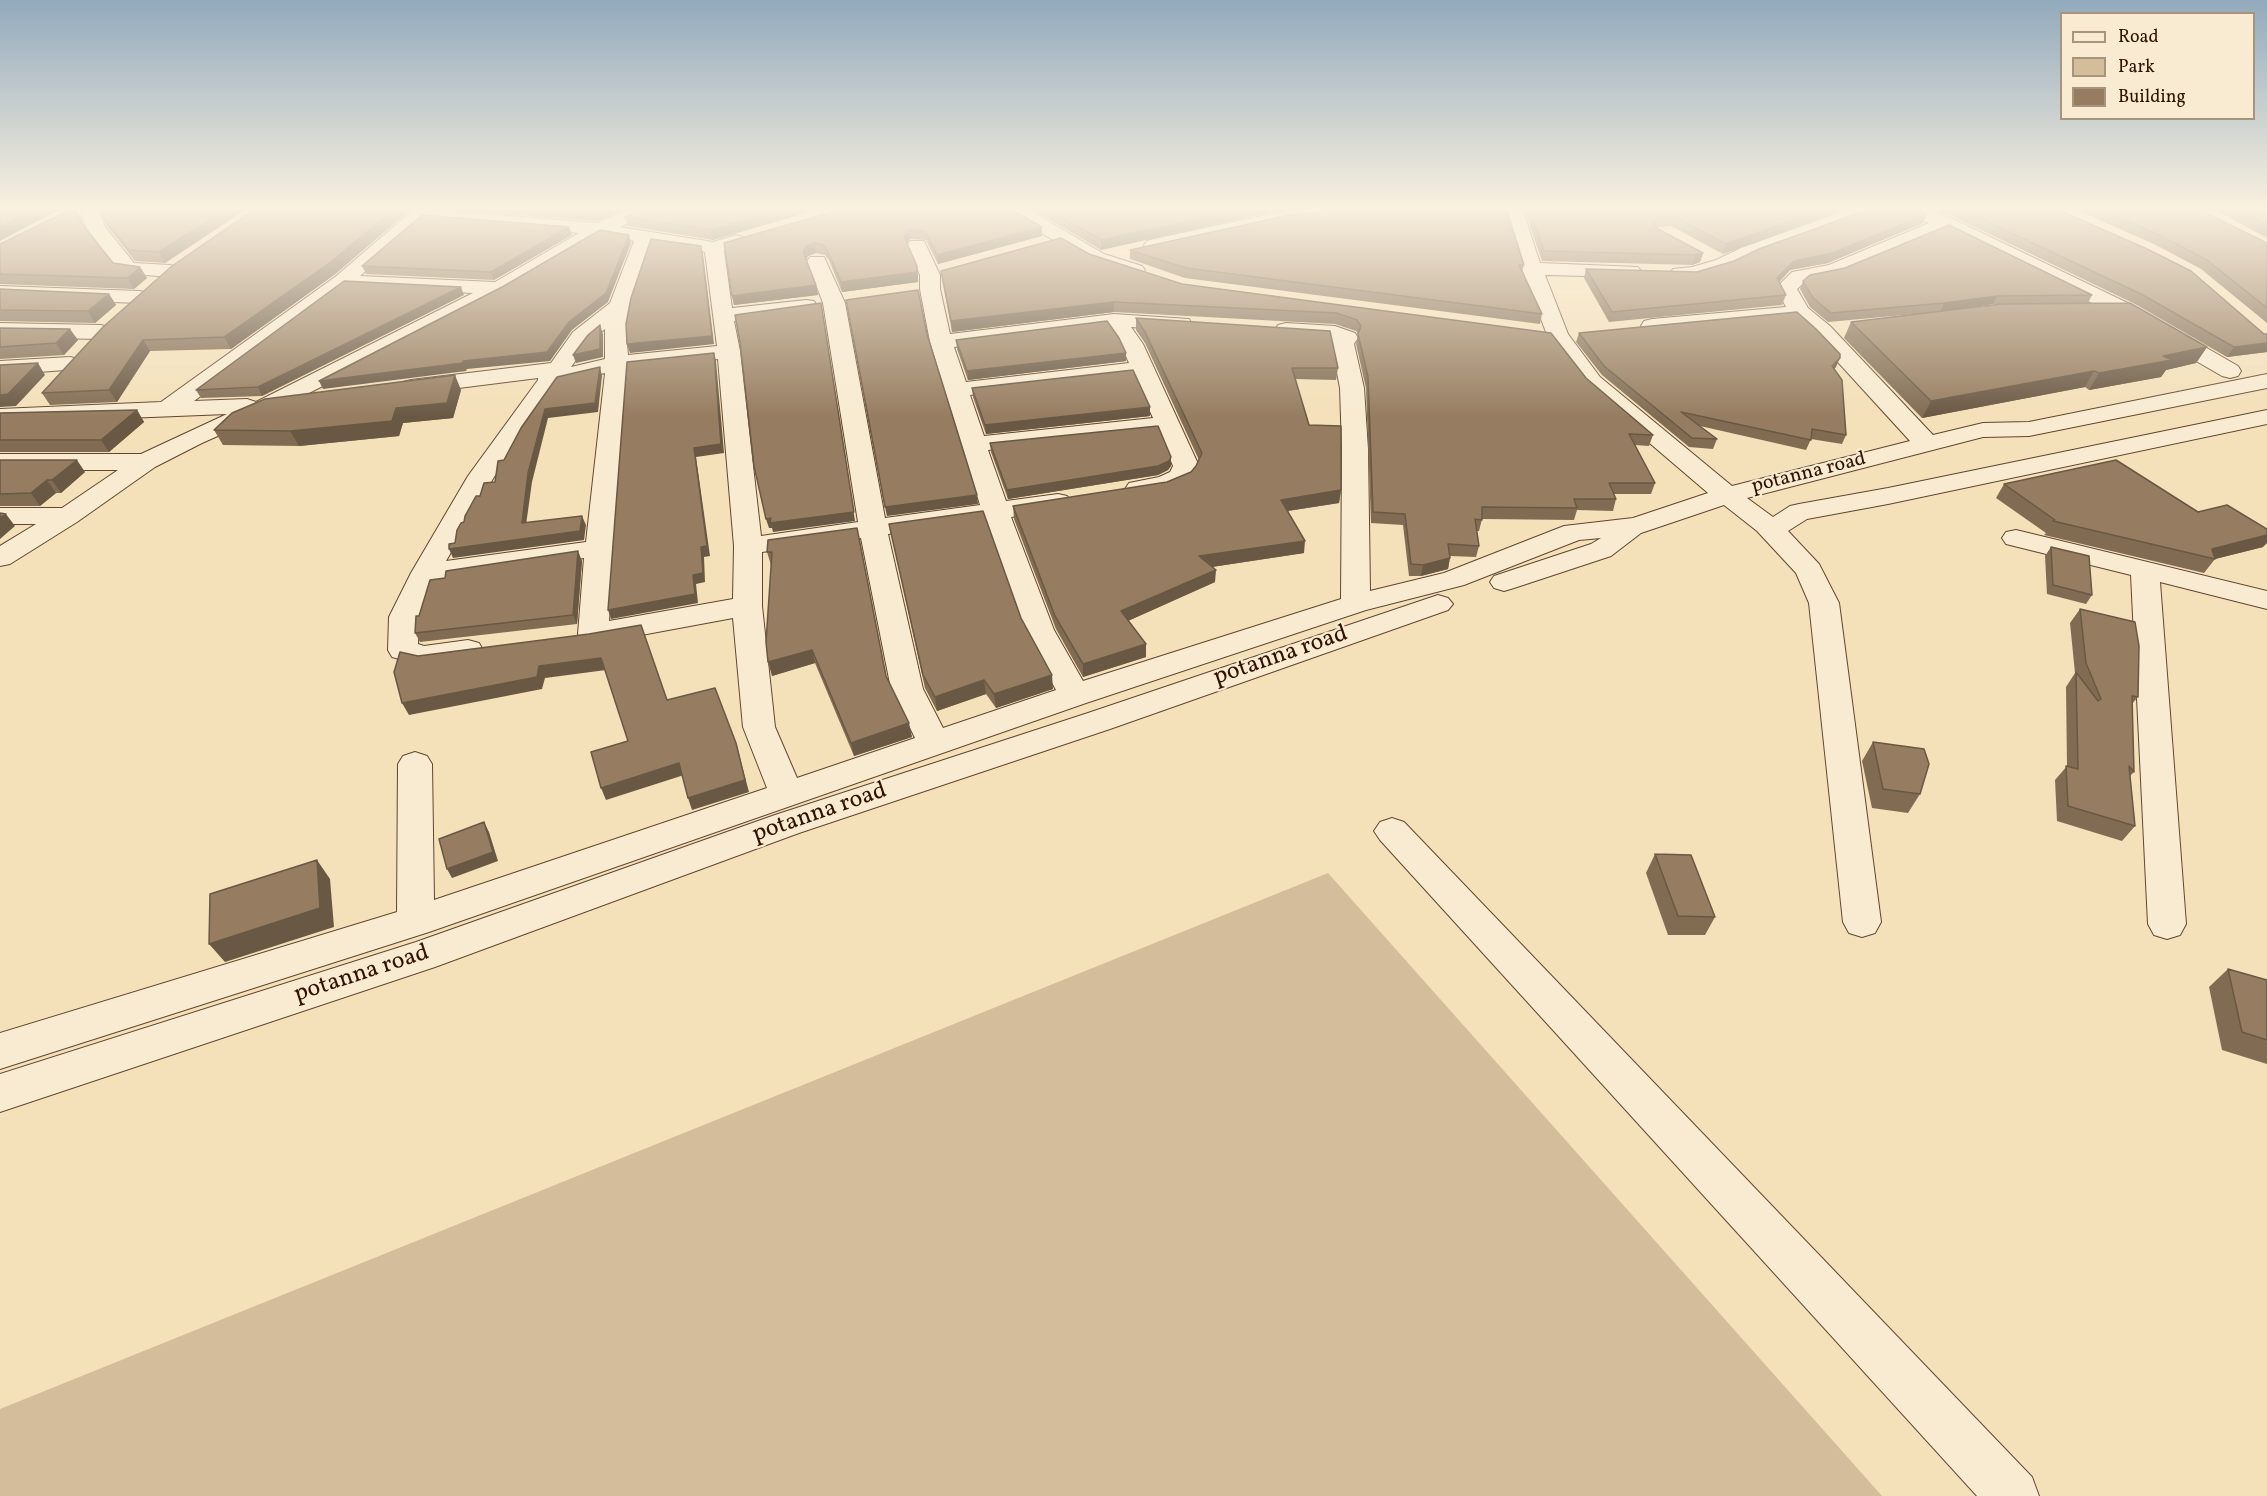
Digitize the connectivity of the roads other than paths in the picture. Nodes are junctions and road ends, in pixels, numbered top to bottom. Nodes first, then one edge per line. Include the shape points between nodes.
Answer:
1 (162, 278) edge
2 (346, 278) edge
3 (517, 278) edge
4 (630, 278) edge
5 (718, 278) edge
6 (829, 278) edge
7 (929, 278) edge
8 (1535, 278) edge
9 (1797, 278) edge
10 (2058, 278) edge
11 (342, 281) junction
12 (499, 288) junction
13 (0, 292) edge
14 (140, 297) junction
15 (845, 301) junction
16 (620, 306) junction
17 (2081, 311) edge
18 (2126, 311) junction
19 (1799, 312) junction
20 (722, 316) junction
21 (1114, 320) junction
22 (1197, 326) edge
23 (1264, 329) edge
24 (1626, 329) edge
25 (1845, 329) dead end
26 (0, 330) edge
27 (1821, 331) junction
28 (101, 332) junction
29 (1533, 332) edge
30 (1580, 333) edge
31 (1557, 335) junction
32 (941, 342) junction
33 (729, 351) junction
34 (617, 363) junction
35 (70, 364) junction
36 (2267, 364) edge
37 (0, 368) edge
38 (1141, 368) junction
39 (2230, 371) junction
40 (551, 373) junction
41 (2267, 381) edge
42 (393, 390) edge
43 (957, 390) junction
44 (336, 396) edge
45 (37, 400) junction
46 (267, 405) junction
47 (166, 410) junction
48 (0, 416) edge
49 (2267, 417) edge
50 (1168, 424) junction
51 (1983, 430) junction
52 (974, 444) junction
53 (1927, 444) junction
54 (0, 462) edge
55 (146, 462) junction
56 (1726, 495) junction
57 (996, 512) junction
58 (0, 516) edge
59 (68, 516) junction
60 (1764, 522) junction
61 (1636, 526) junction
62 (873, 529) junction
63 (2016, 538) dead end
64 (748, 546) junction
65 (599, 548) junction
66 (0, 558) edge
67 (2145, 570) junction
68 (425, 573) junction
69 (2267, 600) edge
70 (1356, 604) junction
71 (747, 606) junction
72 (492, 647) edge
73 (1075, 695) junction
74 (934, 743) junction
75 (415, 764) dead end
76 (786, 793) junction
77 (1392, 831) dead end
78 (416, 921) junction
79 (1862, 922) dead end
80 (2167, 924) dead end
81 (0, 1051) edge
82 (0, 1093) edge
83 (2013, 1496) edge

1 - 14 street
2 - 11 street
3 - 12 street
4 - 16 street
5 - 20 street
6 - 15 street
7 - 32 street
8 - 31 street
9 - 19 street via 1786,288
10 - 18 street
11 - 12 street
11 - 47 street
12 - 46 street
13 - 14 street
14 - 28 street
15 - 20 street
15 - 62 street
16 - 34 street via 615,332
16 - 40 street via 581,337
17 - 18 street
18 - 39 street
19 - 24 street
19 - 27 street
20 - 33 street
21 - 22 street
21 - 32 street
21 - 38 street via 1132,344
23 - 70 street via 1335,333 1347,338 1342,342 1352,388
25 - 27 street
26 - 28 street
27 - 53 street
28 - 35 street
29 - 31 street
30 - 31 street
31 - 56 street via 1592,382
32 - 43 street
33 - 34 street
33 - 64 street
34 - 40 street
34 - 65 street
35 - 37 street
35 - 45 street
36 - 39 street, potanna road
38 - 43 street
38 - 50 street
39 - 51 street, potanna road via 2006,412
40 - 42 street
40 - 68 street via 481,476
41 - 51 street, potanna road via 2029,429
43 - 52 street
44 - 46 street
45 - 47 street
45 - 48 street
46 - 47 street
46 - 55 street
49 - 60 street
50 - 52 street
50 - 57 street via 1186,466 1180,477 1166,484
51 - 53 street, potanna road
52 - 57 street
53 - 56 street, potanna road
54 - 55 street
55 - 59 street
56 - 60 street
56 - 61 street, potanna road
57 - 62 street
57 - 73 street via 1039,630
58 - 59 street
59 - 66 street
60 - 79 street via 1809,570 1824,603
61 - 70 street, potanna road via 1575,532 1454,579
61 - 82 street, potanna road via 1601,550 787,824 421,956
62 - 64 street
62 - 74 street via 907,689
63 - 67 street
64 - 71 street
65 - 68 street
65 - 71 street via 582,635
67 - 69 street
67 - 80 street
68 - 72 street via 404,617 404,650 424,656
70 - 73 street, potanna road
71 - 76 street via 759,727
73 - 74 street, potanna road
74 - 76 street, potanna road
75 - 78 street
76 - 78 street, potanna road
77 - 83 street
78 - 81 street, potanna road

